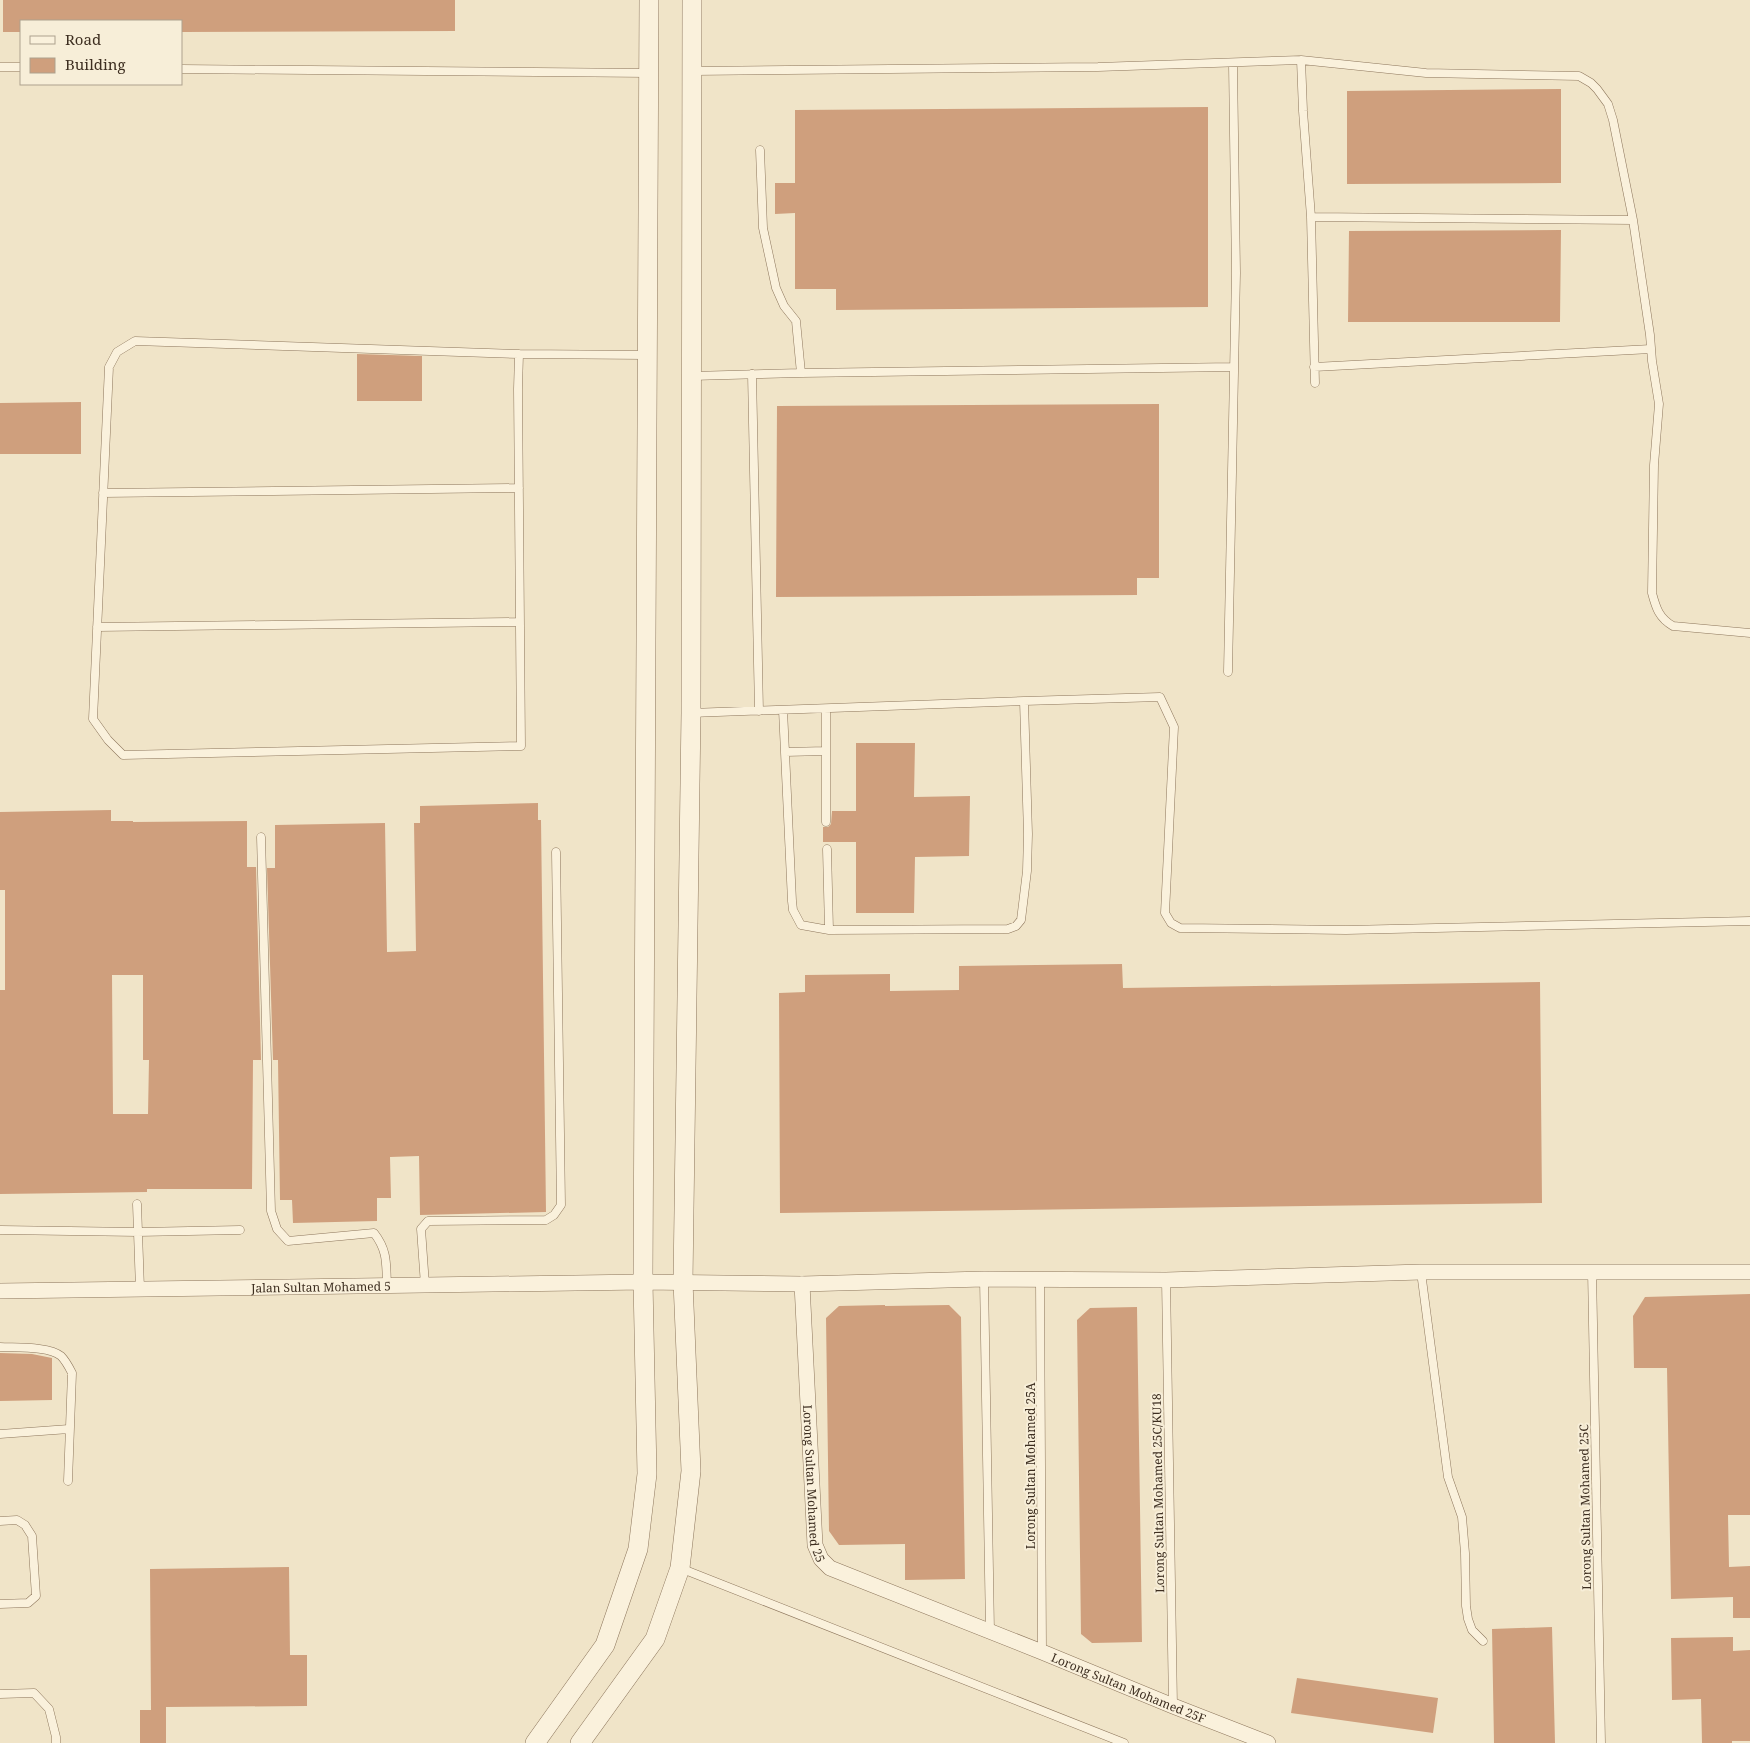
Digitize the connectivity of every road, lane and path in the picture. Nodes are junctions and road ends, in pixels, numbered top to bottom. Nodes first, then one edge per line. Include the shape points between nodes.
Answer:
1 (649, 0) edge
2 (692, 0) edge
3 (1301, 60) junction
4 (1233, 64) junction
5 (0, 67) edge
6 (20, 67) edge
7 (182, 69) edge
8 (693, 71) junction
9 (649, 73) junction
10 (760, 150) dead end
11 (1311, 217) junction
12 (1633, 220) junction
13 (1651, 350) junction
14 (519, 354) junction
15 (648, 355) junction
16 (1234, 367) junction
17 (1314, 367) junction
18 (801, 373) junction
19 (752, 374) junction
20 (692, 376) junction
21 (1315, 384) dead end
22 (518, 488) junction
23 (103, 493) junction
24 (520, 622) junction
25 (97, 627) junction
26 (1750, 633) edge
27 (1228, 672) dead end
28 (1024, 701) junction
29 (826, 709) junction
30 (783, 710) junction
31 (758, 711) junction
32 (691, 713) junction
33 (826, 751) junction
34 (785, 752) junction
35 (826, 822) dead end
36 (261, 837) dead end
37 (827, 849) dead end
38 (556, 852) dead end
39 (1750, 921) edge
40 (829, 930) junction
41 (137, 1204) dead end
42 (2, 1230) dead end
43 (240, 1230) dead end
44 (138, 1232) junction
45 (1592, 1271) junction
46 (1421, 1272) junction
47 (1750, 1272) edge
48 (984, 1279) junction
49 (1040, 1280) junction
50 (1166, 1280) junction
51 (644, 1282) junction
52 (683, 1282) junction
53 (802, 1284) junction
54 (425, 1285) junction
55 (386, 1286) junction
56 (140, 1289) junction
57 (0, 1291) edge
58 (0, 1347) edge
59 (69, 1429) junction
60 (0, 1434) edge
61 (68, 1481) dead end
62 (0, 1521) edge
63 (680, 1568) junction
64 (0, 1604) edge
65 (990, 1631) junction
66 (1483, 1641) dead end
67 (1042, 1652) junction
68 (0, 1694) edge
69 (1173, 1706) junction
70 (56, 1743) edge
71 (535, 1743) edge
72 (580, 1743) edge
73 (1124, 1743) edge
74 (1268, 1743) edge
75 (1601, 1743) edge

1 - 9 street
2 - 8 street
3 - 4 lane
3 - 11 lane
3 - 12 lane via 1426,73 1579,76 1591,83 1608,104
4 - 8 lane
4 - 16 lane
5 - 6 lane
7 - 9 lane
8 - 20 street
9 - 15 street
10 - 18 lane via 763,228 776,288 796,321
11 - 12 lane
11 - 17 lane
12 - 13 lane
13 - 17 lane
13 - 26 lane via 1659,404 1654,465 1652,592 1656,608 1664,621 1673,626
14 - 15 lane
14 - 22 lane
14 - 23 lane via 135,341 117,352 109,367
15 - 51 street
16 - 18 lane
16 - 27 lane
17 - 21 lane
18 - 19 lane
19 - 20 lane
19 - 31 lane
20 - 32 street
22 - 23 lane
22 - 24 lane
23 - 25 lane
24 - 25 lane
24 - 25 lane via 521,746 123,755 93,719
28 - 29 lane
28 - 39 lane via 1160,698 1174,727 1165,912 1171,923 1180,928 1346,930
28 - 40 lane via 1028,834 1027,871 1019,924 1008,928
29 - 30 lane
29 - 33 lane
30 - 31 lane
30 - 34 lane
31 - 32 lane
32 - 52 street
33 - 34 lane
33 - 35 lane
34 - 40 lane via 793,910 804,927
36 - 55 lane via 271,1211 277,1229 288,1242 374,1233 382,1242 386,1257
37 - 40 lane
38 - 54 lane via 561,1205 546,1220 428,1221 421,1229
41 - 44 lane
42 - 44 lane
43 - 44 lane
44 - 56 lane
45 - 46 street, Jalan Sultan Mohamed 5
45 - 47 street, Jalan Sultan Mohamed 5
45 - 75 lane, Lorong Sultan Mohamed 25C
46 - 50 street, Jalan Sultan Mohamed 5
46 - 66 lane via 1448,1477 1462,1517 1468,1619 1472,1630
48 - 49 street, Jalan Sultan Mohamed 5
48 - 53 street, Jalan Sultan Mohamed 5
48 - 65 lane
49 - 50 street, Jalan Sultan Mohamed 5
49 - 67 lane, Lorong Sultan Mohamed 25A
50 - 69 lane, Lorong Sultan Mohamed 25C/KU18
51 - 52 street, Jalan Sultan Mohamed 5
51 - 54 street, Jalan Sultan Mohamed 5
51 - 71 street via 647,1474 638,1549 605,1645
52 - 53 street, Jalan Sultan Mohamed 5
52 - 63 street via 691,1471
53 - 65 street, Lorong Sultan Mohamed 25 via 815,1545 821,1560 830,1568
54 - 55 street, Jalan Sultan Mohamed 5
55 - 56 street, Jalan Sultan Mohamed 5
56 - 57 street, Jalan Sultan Mohamed 5
58 - 59 lane via 50,1350 62,1357 72,1373
59 - 60 lane
59 - 61 lane
62 - 64 lane via 17,1520 32,1536 36,1596 28,1603
63 - 72 street via 655,1639
63 - 73 lane
65 - 67 street, Lorong Sultan Mohamed 25F
67 - 69 street, Lorong Sultan Mohamed 25F
68 - 70 lane via 34,1694 49,1709
69 - 74 street, Lorong Sultan Mohamed 25F

